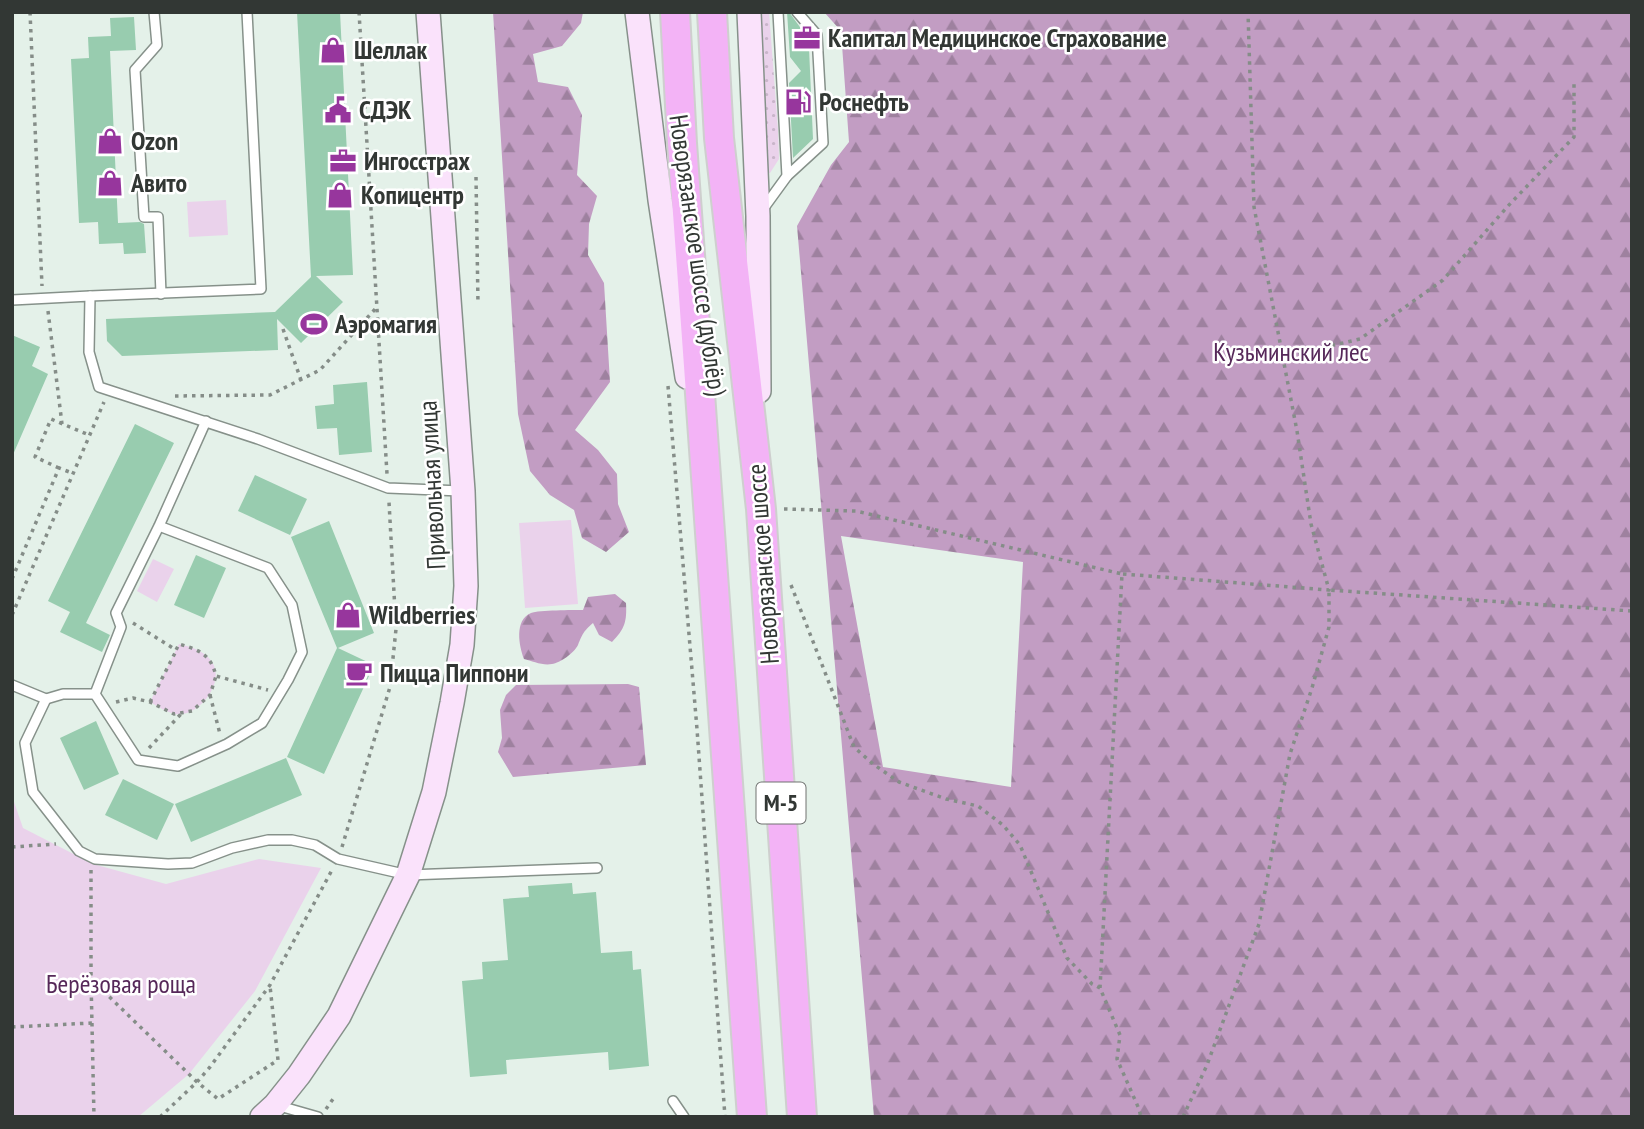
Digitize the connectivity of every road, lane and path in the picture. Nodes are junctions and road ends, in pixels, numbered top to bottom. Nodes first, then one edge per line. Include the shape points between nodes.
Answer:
1 (30, 12) edge
2 (154, 12) edge
3 (247, 12) edge
4 (359, 12) edge
5 (428, 12) edge
6 (637, 12) edge
7 (675, 12) edge
8 (712, 12) edge
9 (749, 12) edge
10 (778, 12) edge
11 (797, 12) edge
12 (1248, 12) edge
13 (819, 73) junction
14 (1574, 81) dead end
15 (810, 82) dead end
16 (821, 98) junction
17 (812, 106) dead end
18 (822, 119) junction
19 (813, 127) dead end
20 (787, 176) junction
21 (476, 177) dead end
22 (758, 216) junction
23 (161, 294) junction
24 (90, 296) junction
25 (44, 298) junction
26 (12, 300) edge
27 (478, 304) dead end
28 (377, 306) junction
29 (283, 329) dead end
30 (1282, 357) junction
31 (667, 374) dead end
32 (301, 380) junction
33 (108, 390) junction
34 (167, 396) dead end
35 (206, 421) junction
36 (62, 424) junction
37 (89, 435) junction
38 (59, 468) junction
39 (73, 474) junction
40 (388, 488) junction
41 (463, 491) junction
42 (760, 499) junction
43 (708, 506) junction
44 (159, 526) junction
45 (1122, 574) junction
46 (12, 579) edge
47 (790, 584) dead end
48 (1329, 590) junction
49 (1632, 611) edge
50 (116, 613) junction
51 (12, 615) edge
52 (176, 650) junction
53 (216, 676) junction
54 (12, 685) edge
55 (280, 693) junction
56 (95, 694) junction
57 (210, 695) junction
58 (46, 699) junction
59 (150, 702) junction
60 (102, 704) junction
61 (181, 714) junction
62 (223, 746) junction
63 (138, 760) junction
64 (12, 847) edge
65 (79, 851) junction
66 (338, 859) junction
67 (597, 868) dead end
68 (408, 875) junction
69 (91, 979) junction
70 (270, 985) junction
71 (1100, 988) junction
72 (92, 1023) junction
73 (12, 1027) edge
74 (197, 1082) junction
75 (673, 1101) dead end
76 (269, 1111) edge
77 (94, 1117) edge
78 (160, 1117) edge
79 (318, 1117) edge
80 (684, 1117) edge
81 (725, 1117) edge
82 (752, 1117) edge
83 (802, 1117) edge
84 (1141, 1117) edge
85 (1183, 1117) edge

1 - 25 path
2 - 23 lane via 156,45 135,70 144,217 158,217
3 - 23 lane via 261,289
4 - 28 path
5 - 41 main road, Привольная улица
6 - 43 main road, Новорязанское шоссе (дублёр) via 660,200
7 - 43 highway, Новорязанское шоссе / М-5
8 - 42 highway, Новорязанское шоссе / М-5 via 719,138
9 - 22 main road, Новорязанское шоссе (дублёр)
10 - 20 lane
11 - 13 lane via 817,35
12 - 30 path via 1254,207
13 - 15 lane
13 - 16 lane
14 - 30 path via 1574,138 1443,280 1360,339
16 - 17 lane
16 - 18 lane
18 - 19 lane
18 - 20 lane via 824,143
20 - 22 lane
21 - 27 path
22 - 42 main road, Новорязанское шоссе (дублёр)
23 - 24 lane
24 - 25 lane
24 - 33 lane via 89,352 99,387
25 - 26 lane
25 - 36 path
28 - 32 path via 320,370
28 - 40 path
29 - 32 path
30 - 48 path via 1311,524
31 - 81 path
32 - 34 path via 270,395
33 - 35 lane
33 - 37 path
35 - 40 lane
35 - 44 lane
36 - 37 path
36 - 38 path via 51,419 36,457
37 - 39 path
38 - 39 path
38 - 46 path
39 - 51 path
40 - 41 lane
40 - 66 path via 396,629 390,687
41 - 68 main road, Привольная улица via 466,586 462,645 433,792
42 - 45 path via 856,511
42 - 83 highway, Новорязанское шоссе / М-5
43 - 82 highway, Новорязанское шоссе / М-5
44 - 50 lane
44 - 55 lane via 268,568 292,606 302,652
45 - 48 path
45 - 71 path
47 - 71 path via 854,747 899,782 978,806 1003,825 1020,845 1067,958
48 - 49 path
48 - 85 path via 1329,627 1290,754 1259,924
50 - 52 path
50 - 56 lane via 121,627
52 - 53 path via 180,644 195,648 212,662
52 - 59 path
53 - 55 path
53 - 57 path
54 - 58 lane
55 - 62 lane via 262,723
56 - 58 lane
56 - 60 lane
57 - 61 path via 192,712
57 - 62 path
58 - 65 lane via 25,743 33,792
59 - 60 path via 133,698
59 - 61 path
60 - 63 lane
61 - 63 path
62 - 63 lane via 178,766
64 - 65 path via 55,844
65 - 66 lane via 95,859 192,863 232,848 292,839 315,845
65 - 69 path via 91,867
66 - 68 lane
66 - 70 path
67 - 68 lane
68 - 76 main road, Привольная улица via 339,1016
69 - 72 path
69 - 74 path
70 - 74 path
70 - 74 path via 278,1060 218,1099
71 - 84 path via 1120,1035 1118,1059
72 - 73 path
72 - 77 path
74 - 78 path
75 - 80 lane
76 - 79 lane

